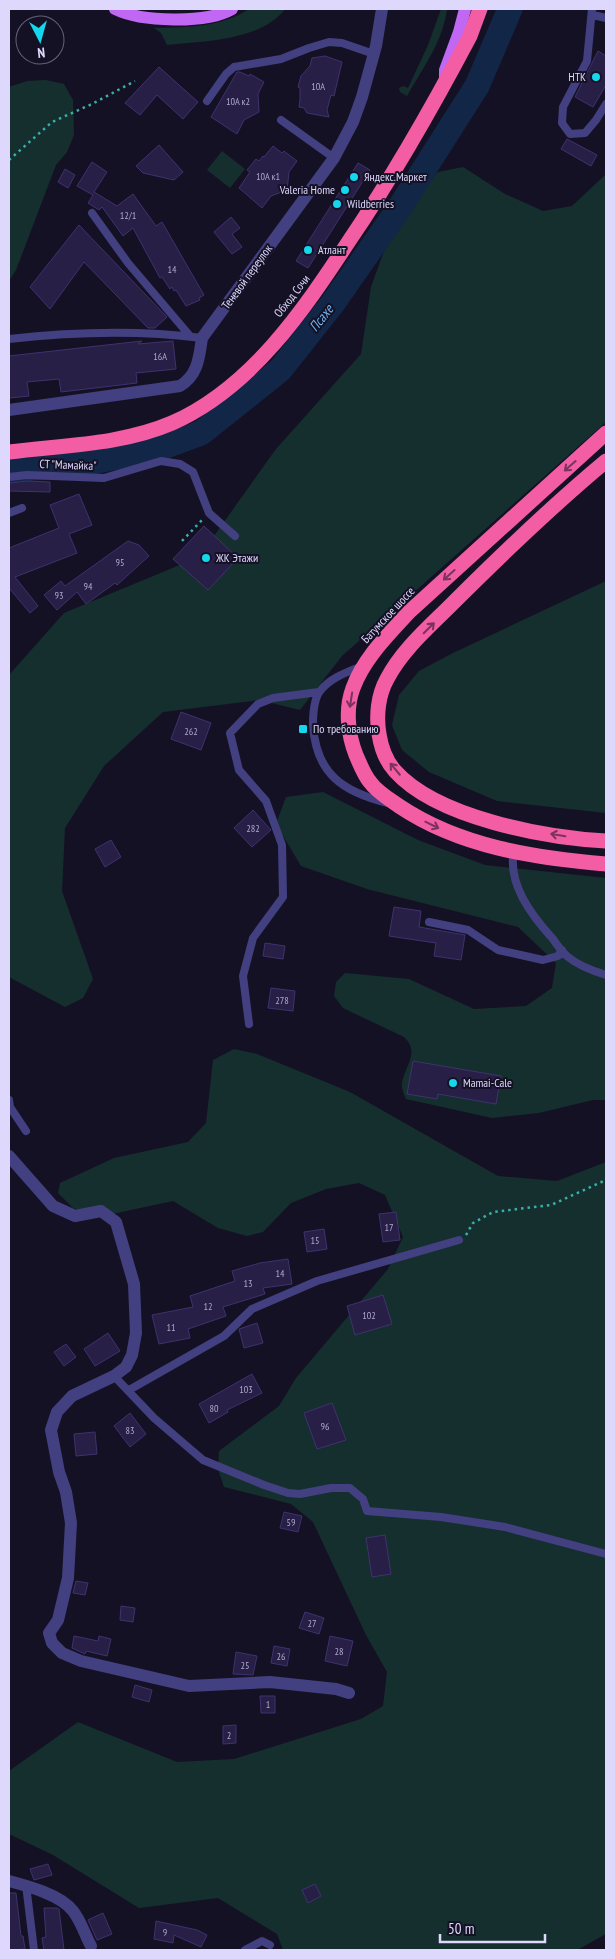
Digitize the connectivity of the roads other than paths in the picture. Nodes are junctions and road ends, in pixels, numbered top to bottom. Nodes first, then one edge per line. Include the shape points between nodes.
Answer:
1 (115, 9) edge
2 (232, 9) edge
3 (382, 9) edge
4 (464, 9) edge
5 (480, 9) edge
6 (592, 12) edge
7 (606, 18) edge
8 (374, 54) junction
9 (445, 82) junction
10 (207, 101) dead end
11 (606, 104) edge
12 (282, 120) dead end
13 (334, 158) junction
14 (92, 213) dead end
15 (196, 337) junction
16 (9, 339) edge
17 (9, 410) edge
18 (606, 433) edge
19 (9, 452) edge
20 (606, 461) edge
21 (9, 476) edge
22 (22, 508) dead end
23 (9, 513) edge
24 (235, 536) dead end
25 (364, 666) junction
26 (319, 692) junction
27 (397, 805) junction
28 (606, 841) edge
29 (514, 850) junction
30 (606, 864) edge
31 (429, 922) dead end
32 (562, 950) junction
33 (606, 976) edge
34 (249, 1024) dead end
35 (9, 1100) edge
36 (26, 1131) dead end
37 (9, 1156) edge
38 (459, 1240) road end
39 (114, 1376) junction
40 (129, 1390) junction
41 (606, 1554) edge
42 (349, 1693) dead end
43 (9, 1881) edge
44 (26, 1885) junction
45 (270, 1945) dead end
46 (91, 1946) dead end
47 (34, 1950) edge
48 (245, 1950) edge

1 - 2 main road via 125,14 166,19 199,18
3 - 8 street, Теневой переулок
4 - 9 main road via 445,70
5 - 9 highway, Обход Сочи via 470,36
6 - 7 lane
6 - 11 lane via 587,61 563,107 562,123 570,134 585,133
8 - 10 lane via 329,42 281,60 234,67
8 - 13 street, Теневой переулок via 353,122
9 - 19 highway, Обход Сочи via 382,192 319,287 264,356 214,399 173,422 132,437
12 - 13 lane
13 - 15 street, Теневой переулок
14 - 15 lane via 128,262
15 - 16 lane via 60,333
15 - 17 street, Теневой переулок via 197,365 190,380 180,386
18 -> 25 highway, Батумское шоссе via 409,612
28 -> 20 highway via 528,830 482,819 437,802 419,792 395,771 381,746 377,723 379,700 386,680 408,650 505,551
21 - 24 lane, СТ "Мамайка" via 104,478 161,461 180,464 193,472 209,513
22 - 23 lane
25 - 26 lane via 330,681
25 -> 27 highway, Батумское шоссе via 352,689 348,714 350,741 370,782
26 - 27 lane via 314,708 314,737 322,763 333,779 371,799
26 - 34 lane via 273,698 258,704 230,733 239,770 266,801 282,845 283,897 253,938 243,976
27 -> 29 highway, Батумское шоссе via 432,825 471,841
29 - 30 highway, Батумское шоссе
29 - 32 lane via 512,860 519,893
31 - 32 lane via 468,930 498,950 543,960 558,956
32 - 33 lane via 584,968
35 - 36 lane
37 - 39 street via 53,1206 75,1216 101,1211 116,1222 134,1284 136,1333 126,1367
38 - 40 lane via 317,1282 252,1309 224,1336
39 - 40 lane
39 - 42 street via 72,1396 57,1412 52,1430 71,1523 68,1578 58,1620 49,1633 52,1643 62,1653 81,1661 189,1686 270,1682
40 - 41 lane via 154,1418 203,1460 264,1485 300,1494 350,1488 363,1498 367,1511 504,1526
43 - 44 street
44 - 46 street via 62,1900 73,1911
44 - 47 lane
45 - 48 lane via 262,1941

